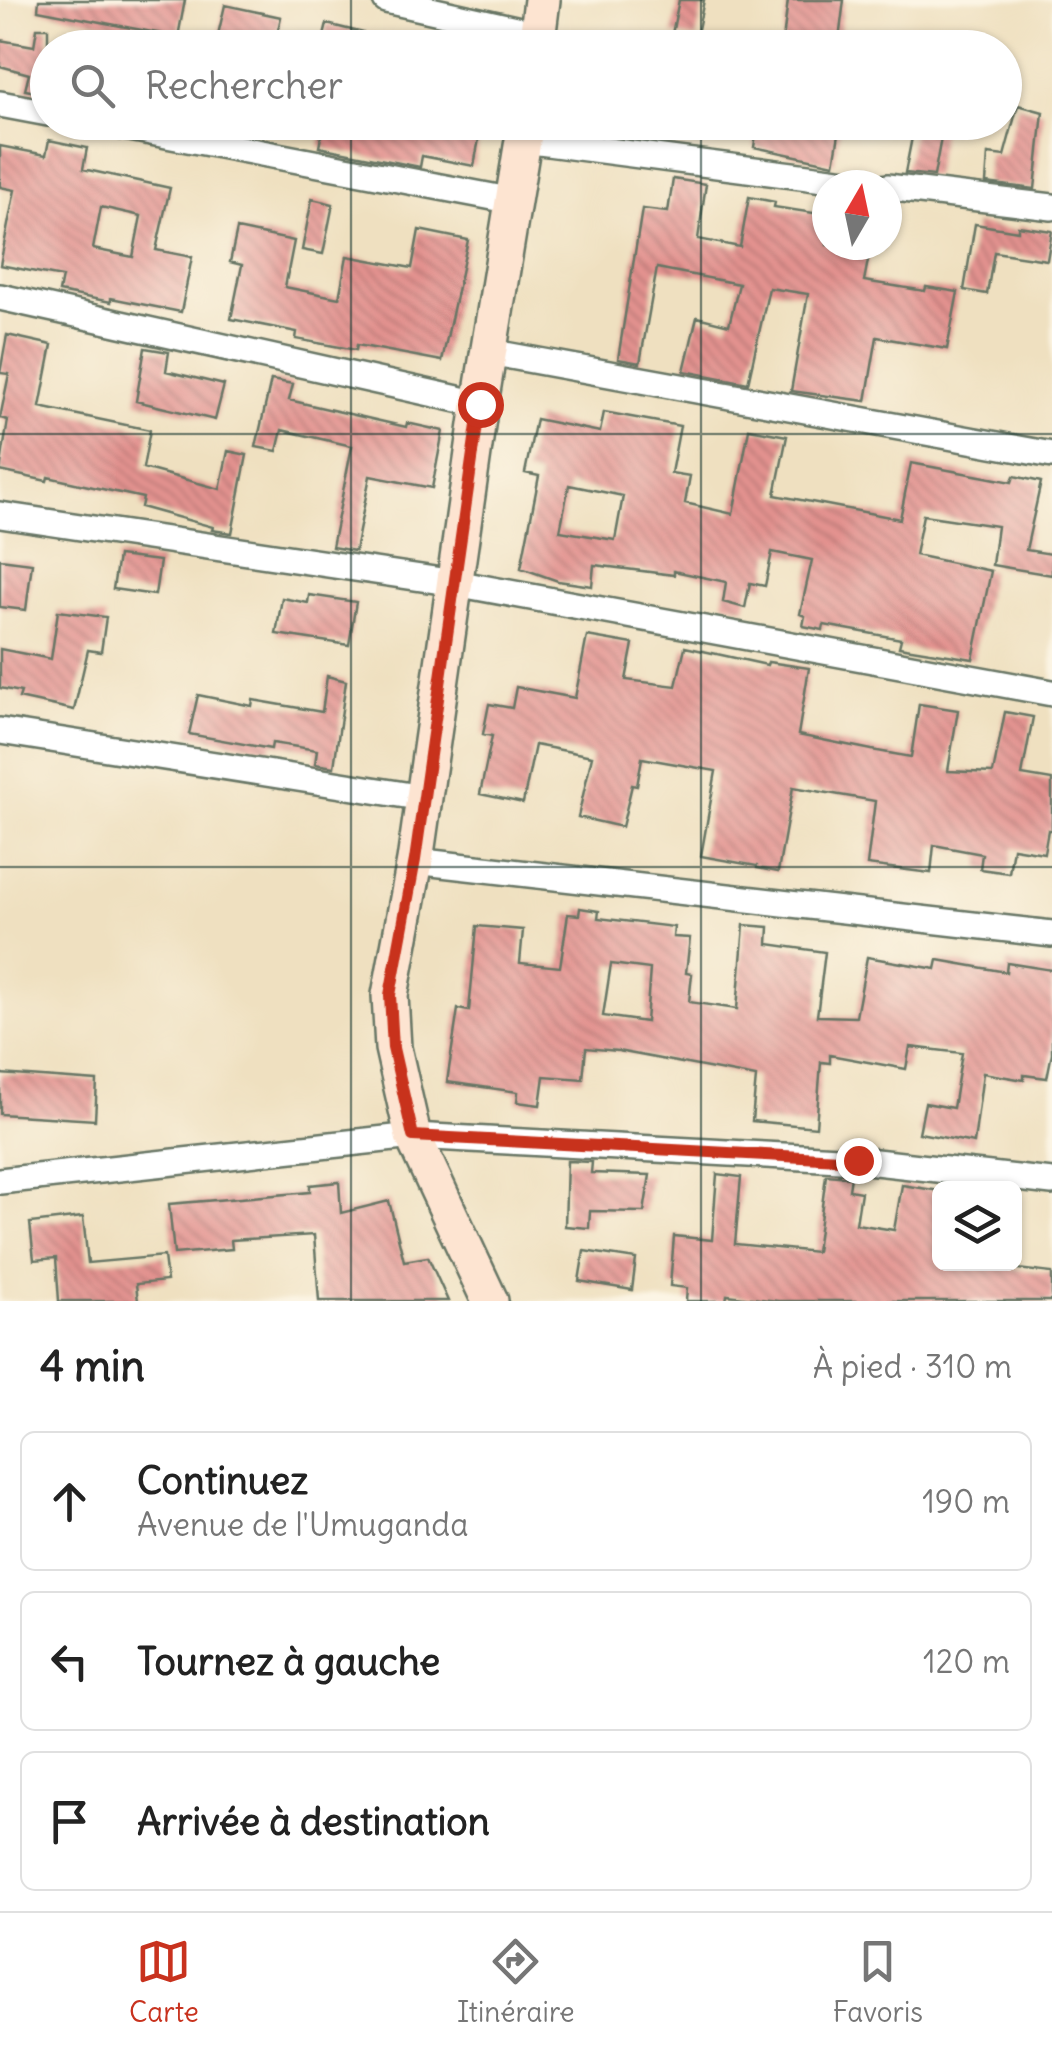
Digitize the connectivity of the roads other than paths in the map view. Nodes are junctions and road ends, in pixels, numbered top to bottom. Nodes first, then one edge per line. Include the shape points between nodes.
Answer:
1 (386, 0) edge
2 (538, 27) edge
3 (0, 104) edge
4 (30, 110) edge
5 (192, 140) edge
6 (524, 140) edge
7 (582, 140) edge
8 (812, 176) edge
9 (902, 189) edge
10 (514, 202) junction
11 (1052, 207) edge
12 (0, 297) edge
13 (489, 352) junction
14 (480, 404) junction
15 (1052, 456) edge
16 (0, 515) edge
17 (455, 583) junction
18 (1052, 694) edge
19 (0, 731) edge
20 (424, 798) junction
21 (415, 860) junction
22 (1052, 934) edge
23 (413, 1136) junction
24 (0, 1180) edge
25 (1052, 1182) edge
26 (490, 1301) edge

1 - 2 street
3 - 4 street
5 - 10 street
6 - 10 street
7 - 8 street
9 - 11 street
10 - 13 street
12 - 14 street
13 - 14 street
13 - 15 street
14 - 17 street
16 - 17 street
17 - 18 street
17 - 20 street
19 - 20 street
20 - 21 street
21 - 22 street
21 - 23 street via 390,995 393,1048
23 - 24 street
23 - 25 street via 858,1160
23 - 26 street

